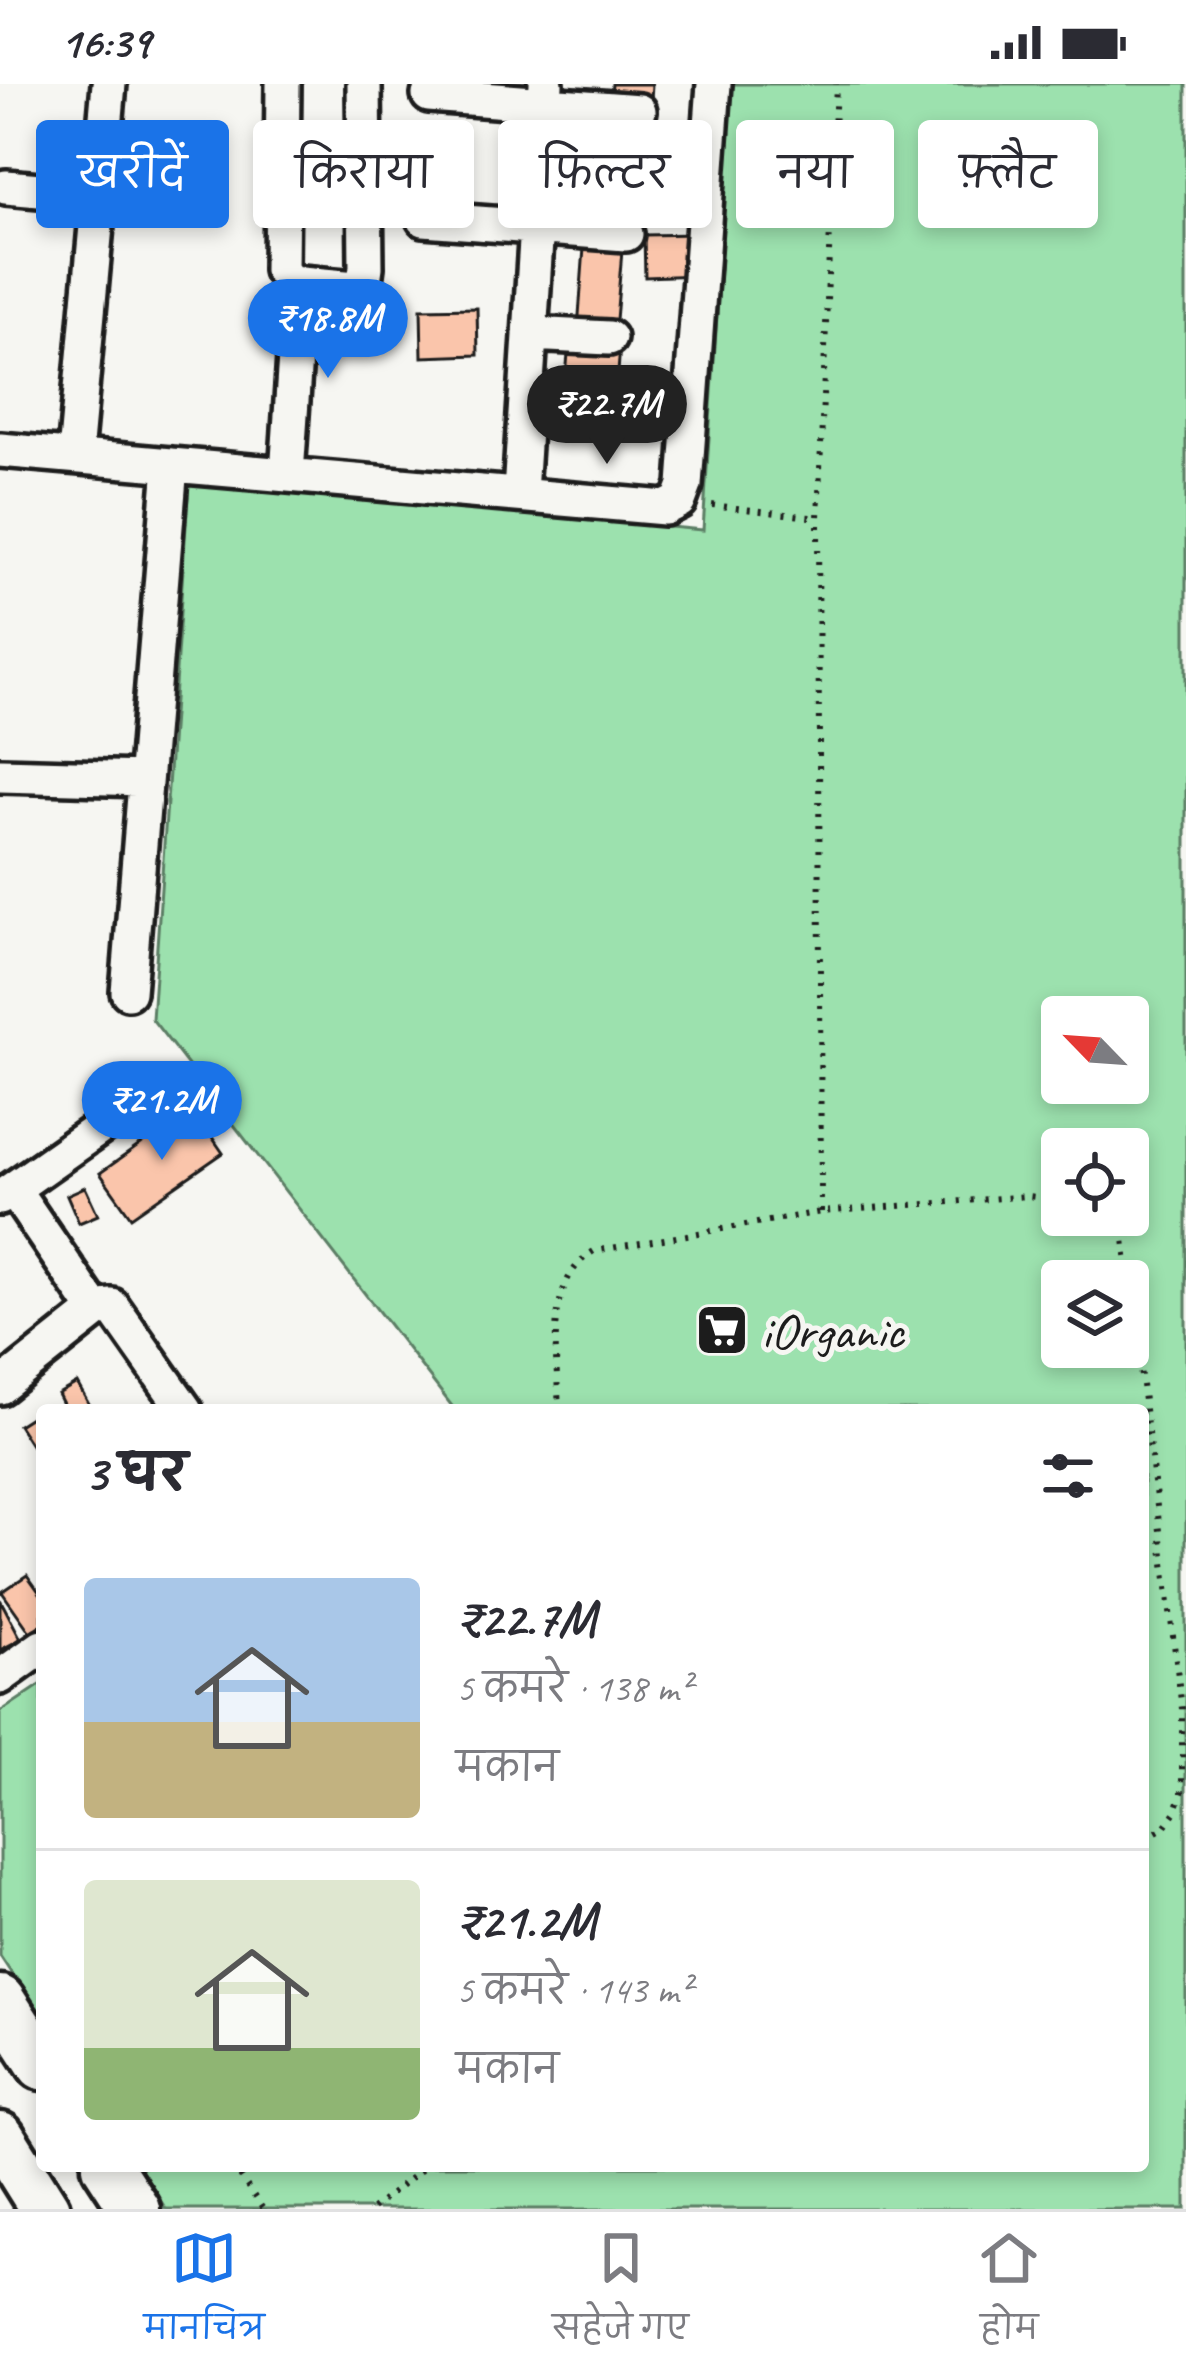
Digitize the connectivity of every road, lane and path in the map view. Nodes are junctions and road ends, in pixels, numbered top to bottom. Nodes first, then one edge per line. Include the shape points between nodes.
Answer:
1 (110, 84) edge
2 (283, 84) edge
3 (364, 84) edge
4 (714, 84) edge
5 (836, 84) edge
6 (545, 94) edge
7 (428, 95) dead end
8 (639, 111) dead end
9 (107, 120) edge
10 (6, 187) dead end
11 (36, 190) edge
12 (474, 223) edge
13 (97, 228) edge
14 (537, 229) junction
15 (626, 234) dead end
16 (301, 283) junction
17 (530, 334) junction
18 (609, 338) dead end
19 (0, 449) edge
20 (76, 455) junction
21 (171, 465) junction
22 (287, 474) junction
23 (520, 494) junction
24 (679, 501) junction
25 (818, 518) junction
26 (0, 775) edge
27 (145, 778) junction
28 (128, 992) dead end
29 (158, 1087) dead end
30 (7, 1194) edge
31 (1041, 1198) edge
32 (821, 1212) junction
33 (1122, 1236) edge
34 (96, 1311) junction
35 (0, 1387) edge
36 (181, 1404) edge
37 (559, 1404) edge
38 (1144, 1404) edge
39 (1149, 1442) edge
40 (36, 1651) edge
41 (0, 1677) edge
42 (1149, 1836) edge
43 (0, 2000) edge
44 (36, 2057) edge
45 (0, 2137) edge
46 (111, 2172) edge
47 (237, 2172) edge
48 (418, 2172) edge
49 (45, 2209) edge
50 (135, 2209) edge
51 (262, 2209) edge
52 (372, 2209) edge

1 - 9 street
2 - 16 street via 278,254 290,282
3 - 16 street via 364,281 356,288
4 - 24 street
5 - 25 path
6 - 7 street
6 - 8 street
6 - 14 street
10 - 11 street
12 - 14 street
13 - 20 street
14 - 15 street
14 - 17 street
16 - 22 street
17 - 18 street
17 - 23 street
19 - 20 street
20 - 21 street
21 - 22 street
21 - 27 street
22 - 23 street
23 - 24 street via 665,508
24 - 25 path
25 - 32 path
26 - 27 street
27 - 28 street
29 - 30 street
30 - 34 street
31 - 32 path
32 - 37 path via 580,1259 559,1298
33 - 38 path
34 - 35 street
34 - 36 street via 112,1306
39 - 42 path via 1182,1709 1182,1793 1165,1827
40 - 41 street
43 - 44 main road
45 - 49 main road
46 - 50 main road
47 - 51 path
48 - 52 path

